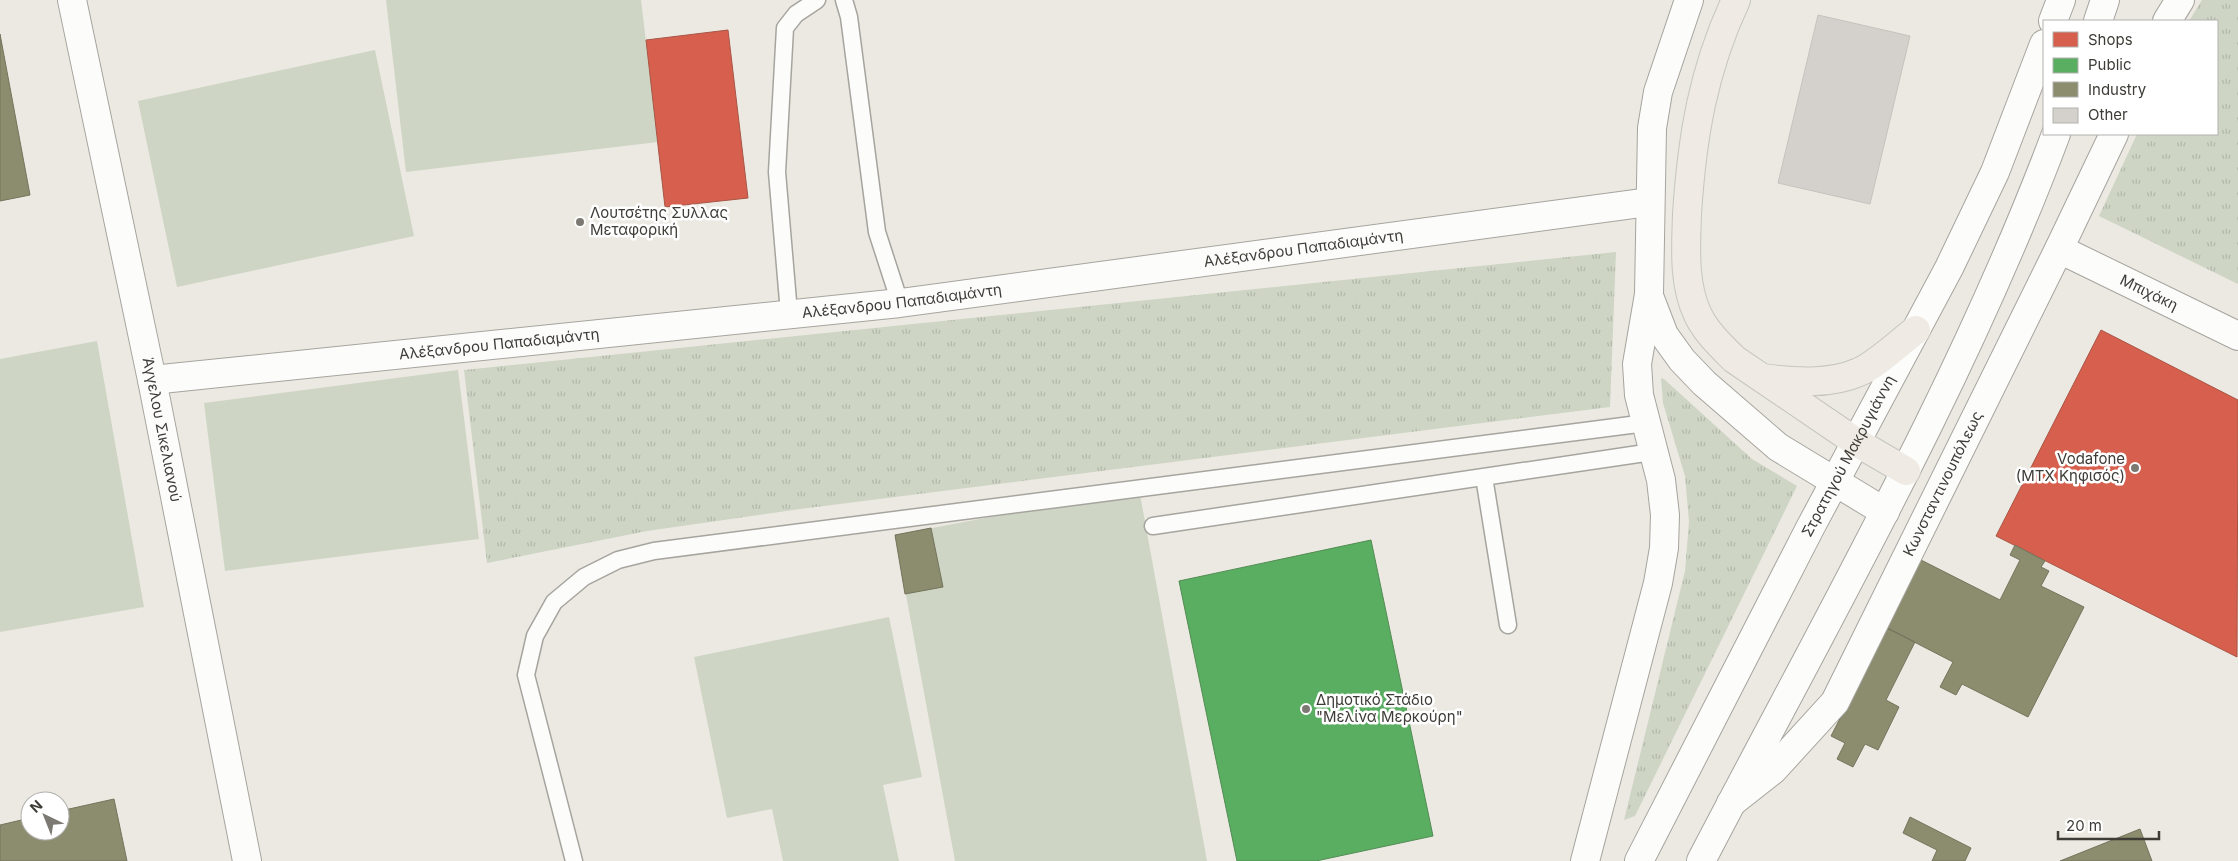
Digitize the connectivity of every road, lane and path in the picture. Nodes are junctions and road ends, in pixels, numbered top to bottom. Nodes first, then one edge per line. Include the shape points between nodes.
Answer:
1 (72, 0) edge
2 (817, 0) edge
3 (844, 0) edge
4 (1689, 0) edge
5 (1736, 0) edge
6 (2061, 0) edge
7 (2105, 0) edge
8 (2180, 0) edge
9 (2053, 20) edge
10 (2098, 20) edge
11 (2168, 20) edge
12 (2043, 47) edge
13 (2056, 135) edge
14 (2114, 135) edge
15 (1649, 202) junction
16 (2059, 249) junction
17 (1649, 294) junction
18 (900, 303) junction
19 (789, 313) junction
20 (1916, 330) junction
21 (2238, 336) edge
22 (1762, 378) junction
23 (152, 380) junction
24 (1646, 423) junction
25 (1856, 442) junction
26 (1652, 452) junction
27 (1906, 471) junction
28 (1484, 477) junction
29 (1835, 480) junction
30 (1885, 512) junction
31 (1153, 526) dead end
32 (1508, 625) dead end
33 (1731, 803) junction
34 (247, 861) edge
35 (574, 861) edge
36 (1585, 861) edge
37 (1639, 861) edge
38 (1701, 861) edge

1 - 23 street, Άγγελου Σικελιανού
2 - 19 lane via 796,14 785,28 777,172
3 - 18 lane via 849,17 877,232
4 - 15 street via 1658,92 1650,152
5 - 22 highway via 1715,50 1696,120 1688,195 1686,265 1698,315 1734,360
6 - 9 street
7 - 10 street
8 - 11 street
12 - 20 street, Στρατηγού Μακρυγιάννη via 1995,172
13 - 27 street via 1994,289
14 - 16 street, Κωνσταντινουπόλεως
15 - 17 street
15 - 18 street, Αλέξανδρου Παπαδιαμάντη
16 - 21 street, Μπιχάκη
16 - 33 street, Κωνσταντινουπόλεως via 1835,702 1773,770
17 - 24 street via 1637,364 1639,395
17 - 29 street via 1664,335 1704,383 1778,447
18 - 19 street, Αλέξανδρου Παπαδιαμάντη
19 - 23 street, Αλέξανδρου Παπαδιαμάντη
20 - 22 highway via 1860,372 1815,381
20 - 25 street, Στρατηγού Μακρυγιάννη
22 - 25 highway
23 - 34 street, Άγγελου Σικελιανού
24 - 26 street
24 - 35 lane via 654,551 618,560 584,577 554,602 535,636 526,675
25 - 27 highway
25 - 29 street, Στρατηγού Μακρυγιάννη
26 - 28 lane
26 - 36 street via 1661,480 1664,548 1658,583
27 - 30 street
28 - 31 lane
28 - 32 lane
29 - 30 street
29 - 37 street, Στρατηγού Μακρυγιάννη
30 - 33 street
33 - 38 street

